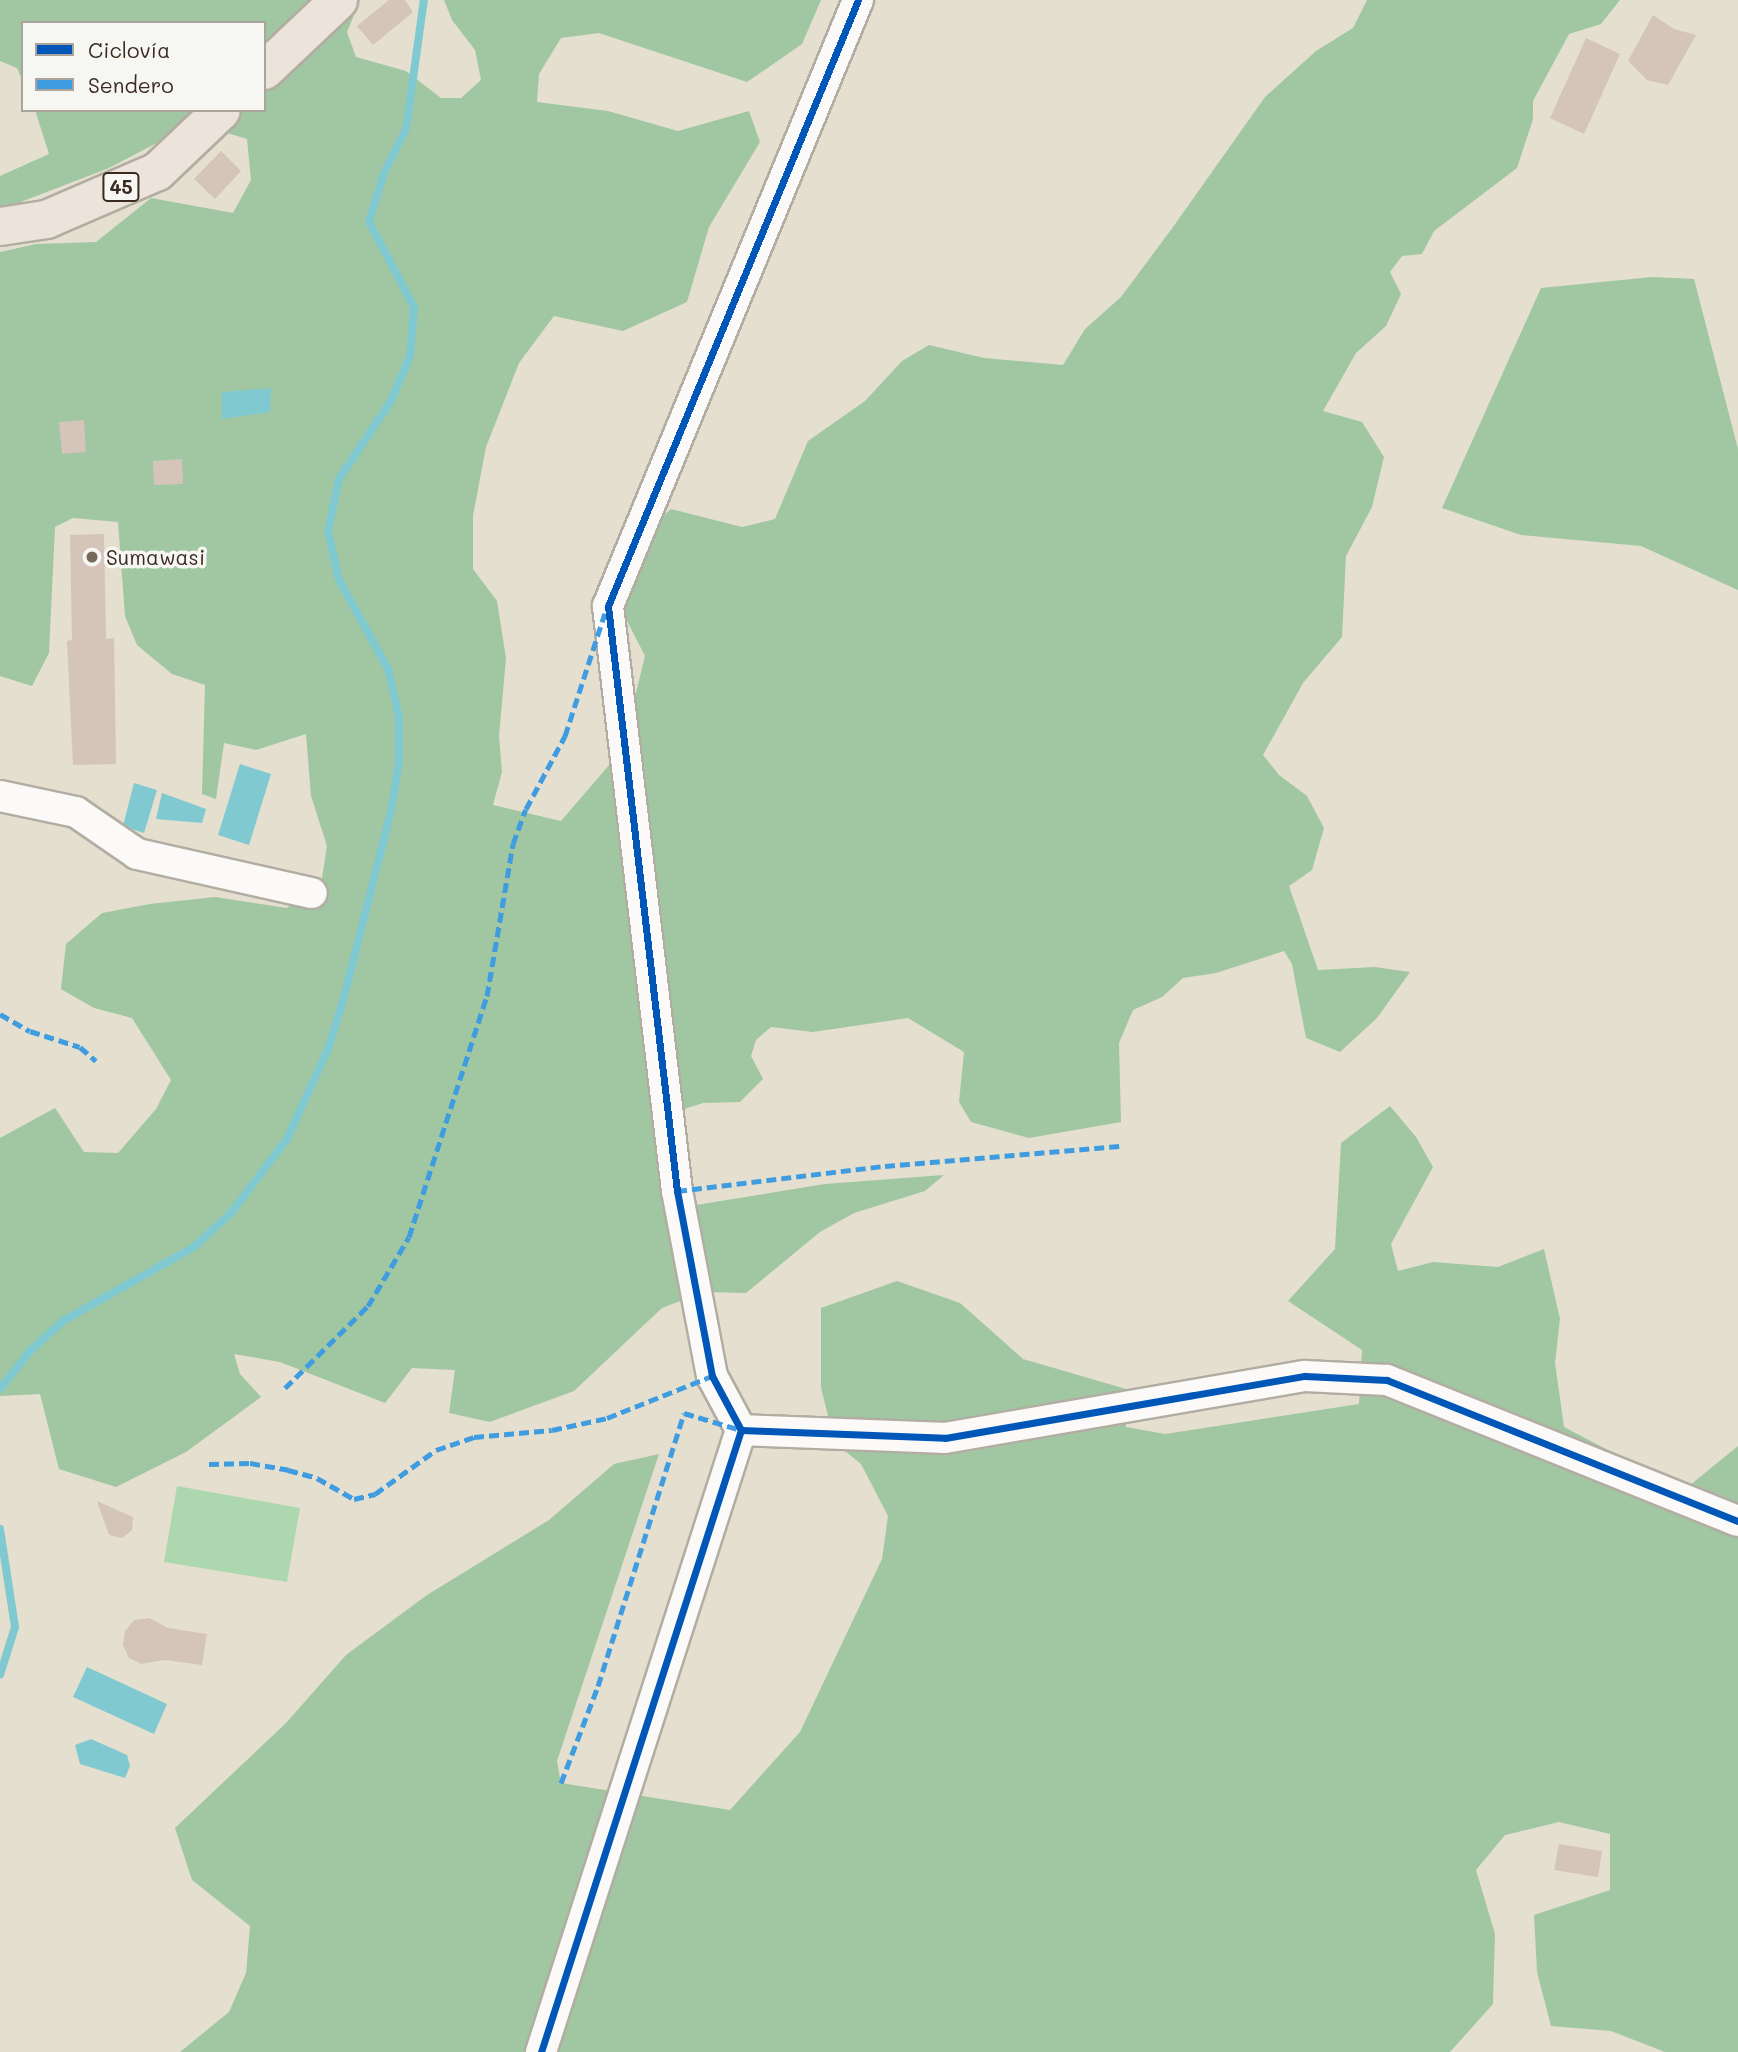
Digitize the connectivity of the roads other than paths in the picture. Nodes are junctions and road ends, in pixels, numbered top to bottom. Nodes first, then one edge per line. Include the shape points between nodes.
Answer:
1 (338, 0) edge
2 (858, 0) edge
3 (266, 68) edge
4 (219, 112) edge
5 (0, 226) edge
6 (0, 796) edge
7 (313, 893) dead end
8 (741, 1430) junction
9 (1738, 1521) edge
10 (541, 2052) edge

1 - 3 main road
2 - 8 street via 608,606 677,1191 712,1376
4 - 5 main road, 45 via 157,171 46,219
6 - 7 street via 76,812 136,854
8 - 9 street via 945,1438 1305,1376 1387,1380
8 - 10 street

